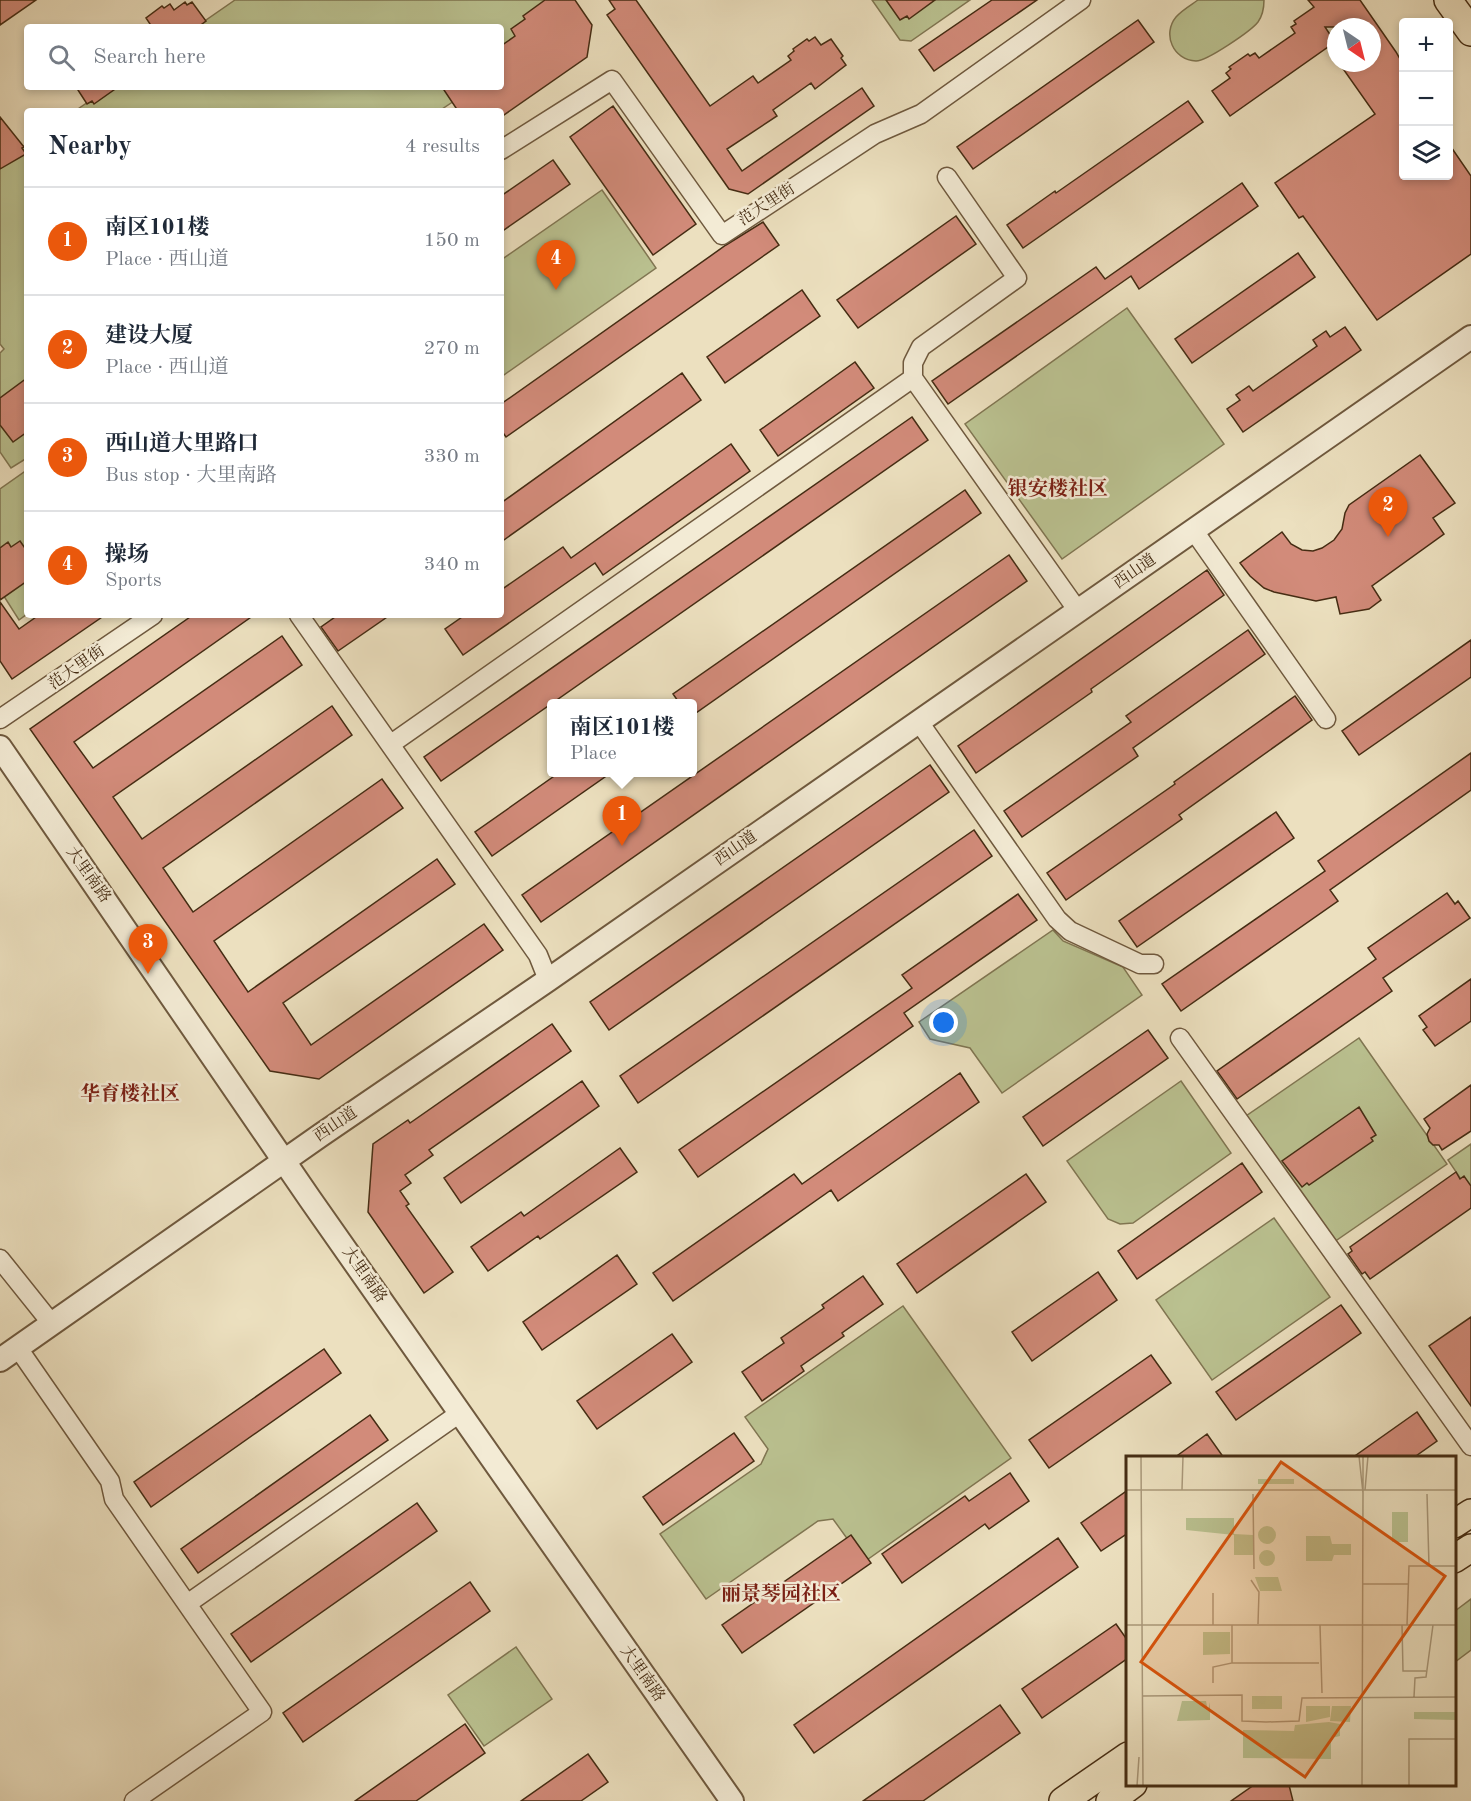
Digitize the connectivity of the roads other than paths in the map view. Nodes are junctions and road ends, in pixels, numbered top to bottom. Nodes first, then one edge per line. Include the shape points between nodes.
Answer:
1 (1070, 0) edge
2 (1081, 0) edge
3 (1448, 0) edge
4 (1471, 32) edge
5 (504, 137) edge
6 (504, 148) edge
7 (947, 177) dead end
8 (1471, 337) edge
9 (913, 378) junction
10 (1194, 531) junction
11 (1078, 611) junction
12 (136, 618) edge
13 (149, 618) edge
14 (301, 618) edge
15 (0, 712) edge
16 (1326, 719) dead end
17 (0, 720) edge
18 (919, 722) junction
19 (391, 744) junction
20 (0, 747) edge
21 (1154, 964) dead end
22 (548, 980) junction
23 (1180, 1038) dead end
24 (285, 1160) junction
25 (0, 1259) edge
26 (52, 1324) junction
27 (9, 1354) edge
28 (460, 1413) junction
29 (1471, 1446) edge
30 (1471, 1513) edge
31 (1456, 1523) edge
32 (1471, 1548) edge
33 (1456, 1558) edge
34 (187, 1604) junction
35 (1126, 1757) edge
36 (1132, 1786) edge
37 (137, 1800) edge
38 (732, 1801) edge
39 (1063, 1801) edge
40 (1110, 1801) edge

1 - 5 street, 范大里街 via 916,108 872,130 724,226 613,69
2 - 6 street, 范大里街 via 921,114 875,134 722,234 612,80
3 - 4 main road
7 - 9 street via 1017,278 921,347 913,363
8 - 10 street, 西山道
9 - 11 street
9 - 19 street
10 - 11 street, 西山道
10 - 16 street
11 - 18 street, 西山道
12 - 15 street, 范大里街
13 - 17 street, 范大里街
14 - 19 street
18 - 21 street via 1057,919 1070,931 1140,964
18 - 22 street, 西山道
19 - 22 street via 538,956
20 - 24 street, 大里南路
22 - 24 street, 西山道
23 - 29 street
24 - 26 street, 西山道
24 - 28 street, 大里南路
25 - 26 street
26 - 27 street, 西山道
27 - 34 street via 110,1482 114,1499
28 - 34 street
28 - 38 street, 大里南路
30 - 31 main road
32 - 33 main road
34 - 37 street via 262,1712
35 - 39 main road
36 - 40 main road

